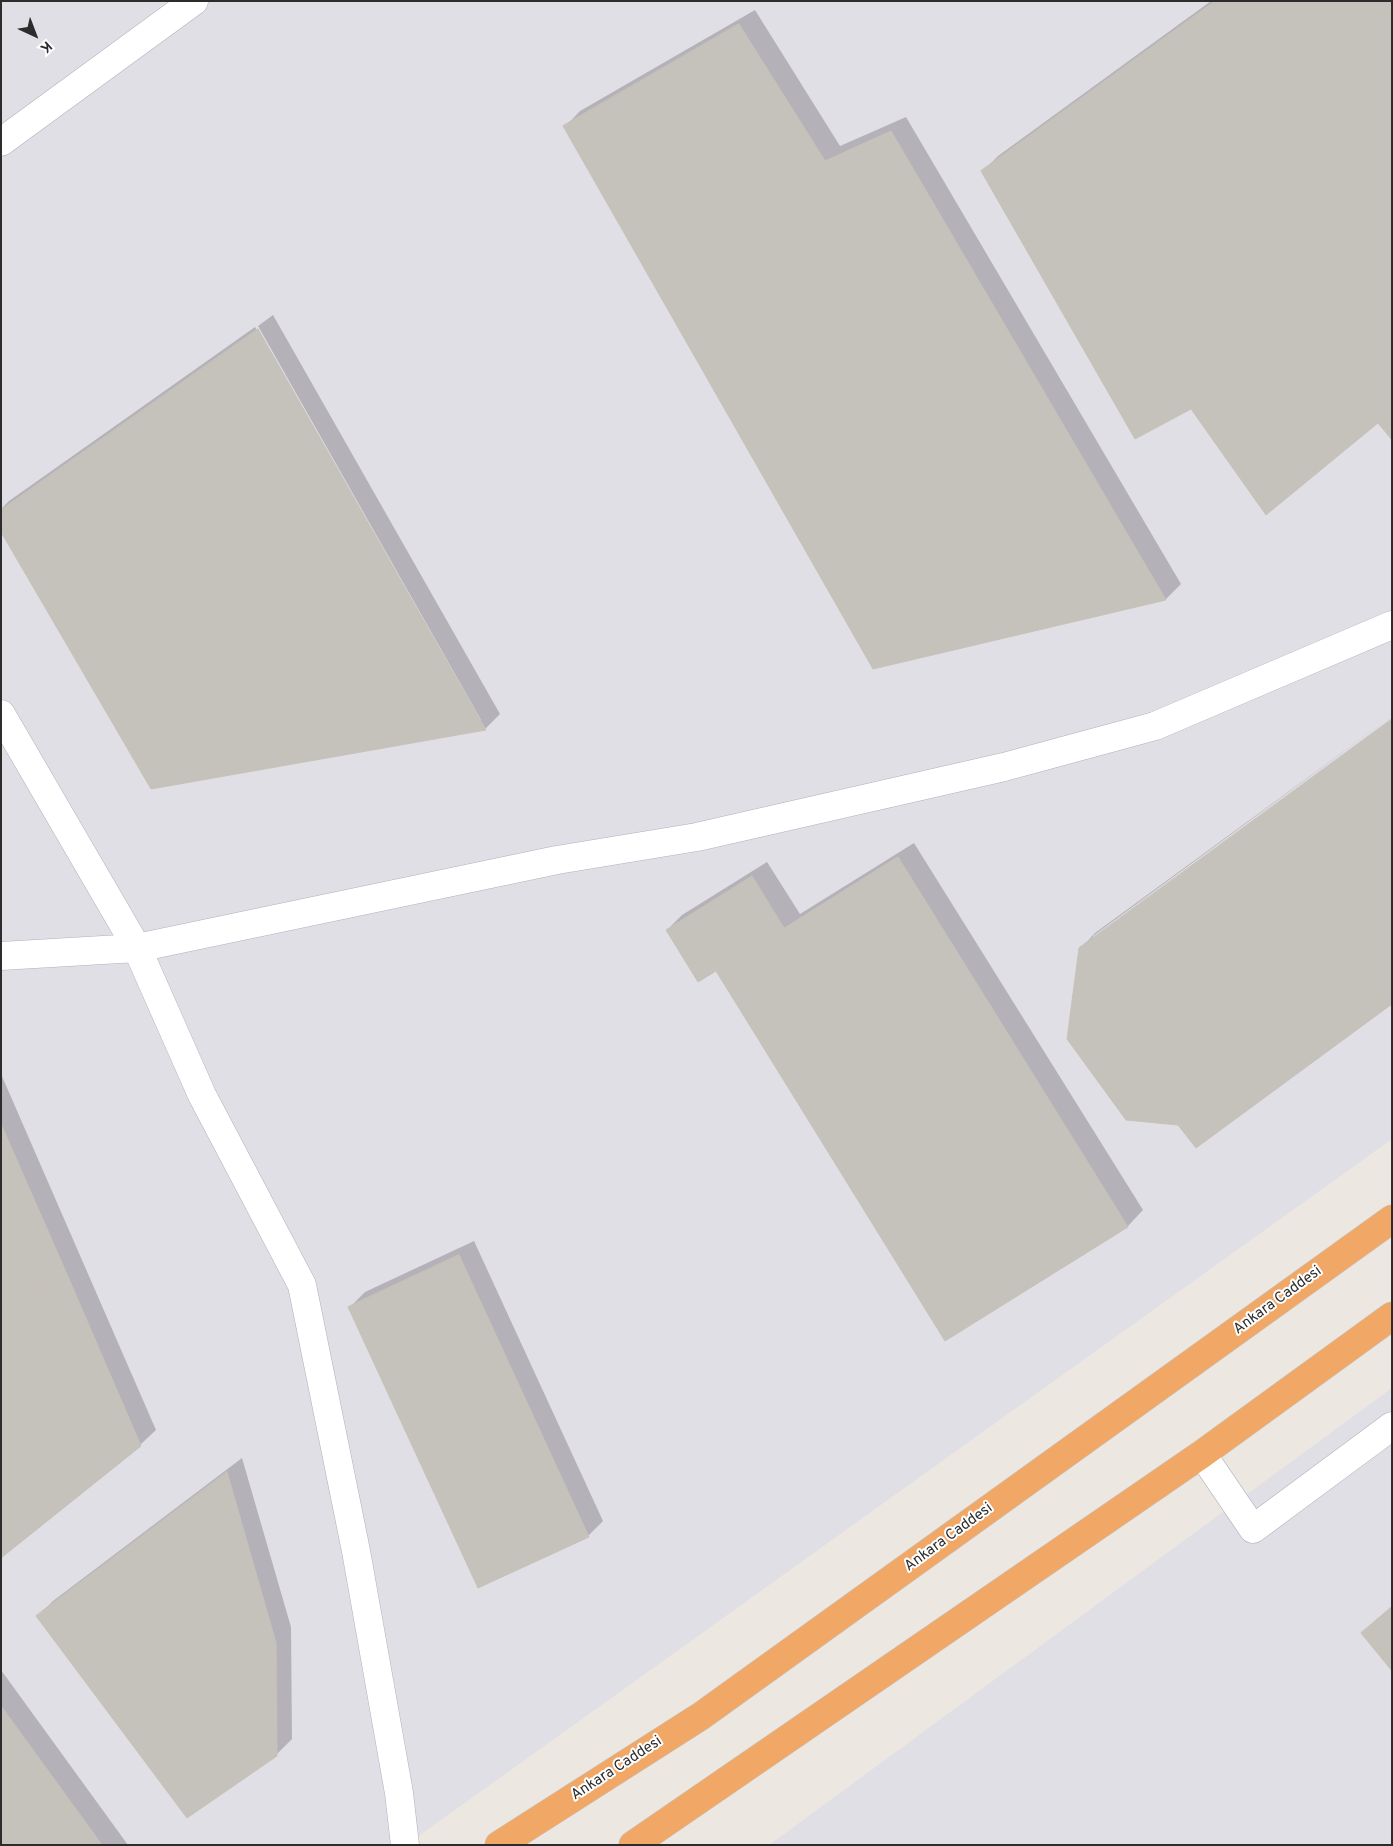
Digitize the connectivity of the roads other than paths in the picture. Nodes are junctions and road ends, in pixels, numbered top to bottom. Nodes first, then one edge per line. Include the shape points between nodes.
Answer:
1 (194, 1) edge
2 (1, 142) edge
3 (1392, 625) edge
4 (1, 714) edge
5 (137, 948) junction
6 (1, 956) edge
7 (1392, 1219) edge
8 (1392, 1316) edge
9 (1392, 1426) edge
10 (1202, 1454) junction
11 (406, 1845) edge
12 (499, 1845) edge
13 (633, 1845) edge

1 - 2 street
3 - 5 street via 1155,726 1004,767 697,837 557,860
4 - 5 street
5 - 6 street
5 - 11 street via 202,1095 302,1285 356,1552
7 - 12 highway, Ankara Caddesi via 701,1716
8 - 10 highway
9 - 10 street via 1253,1529
10 - 13 highway

